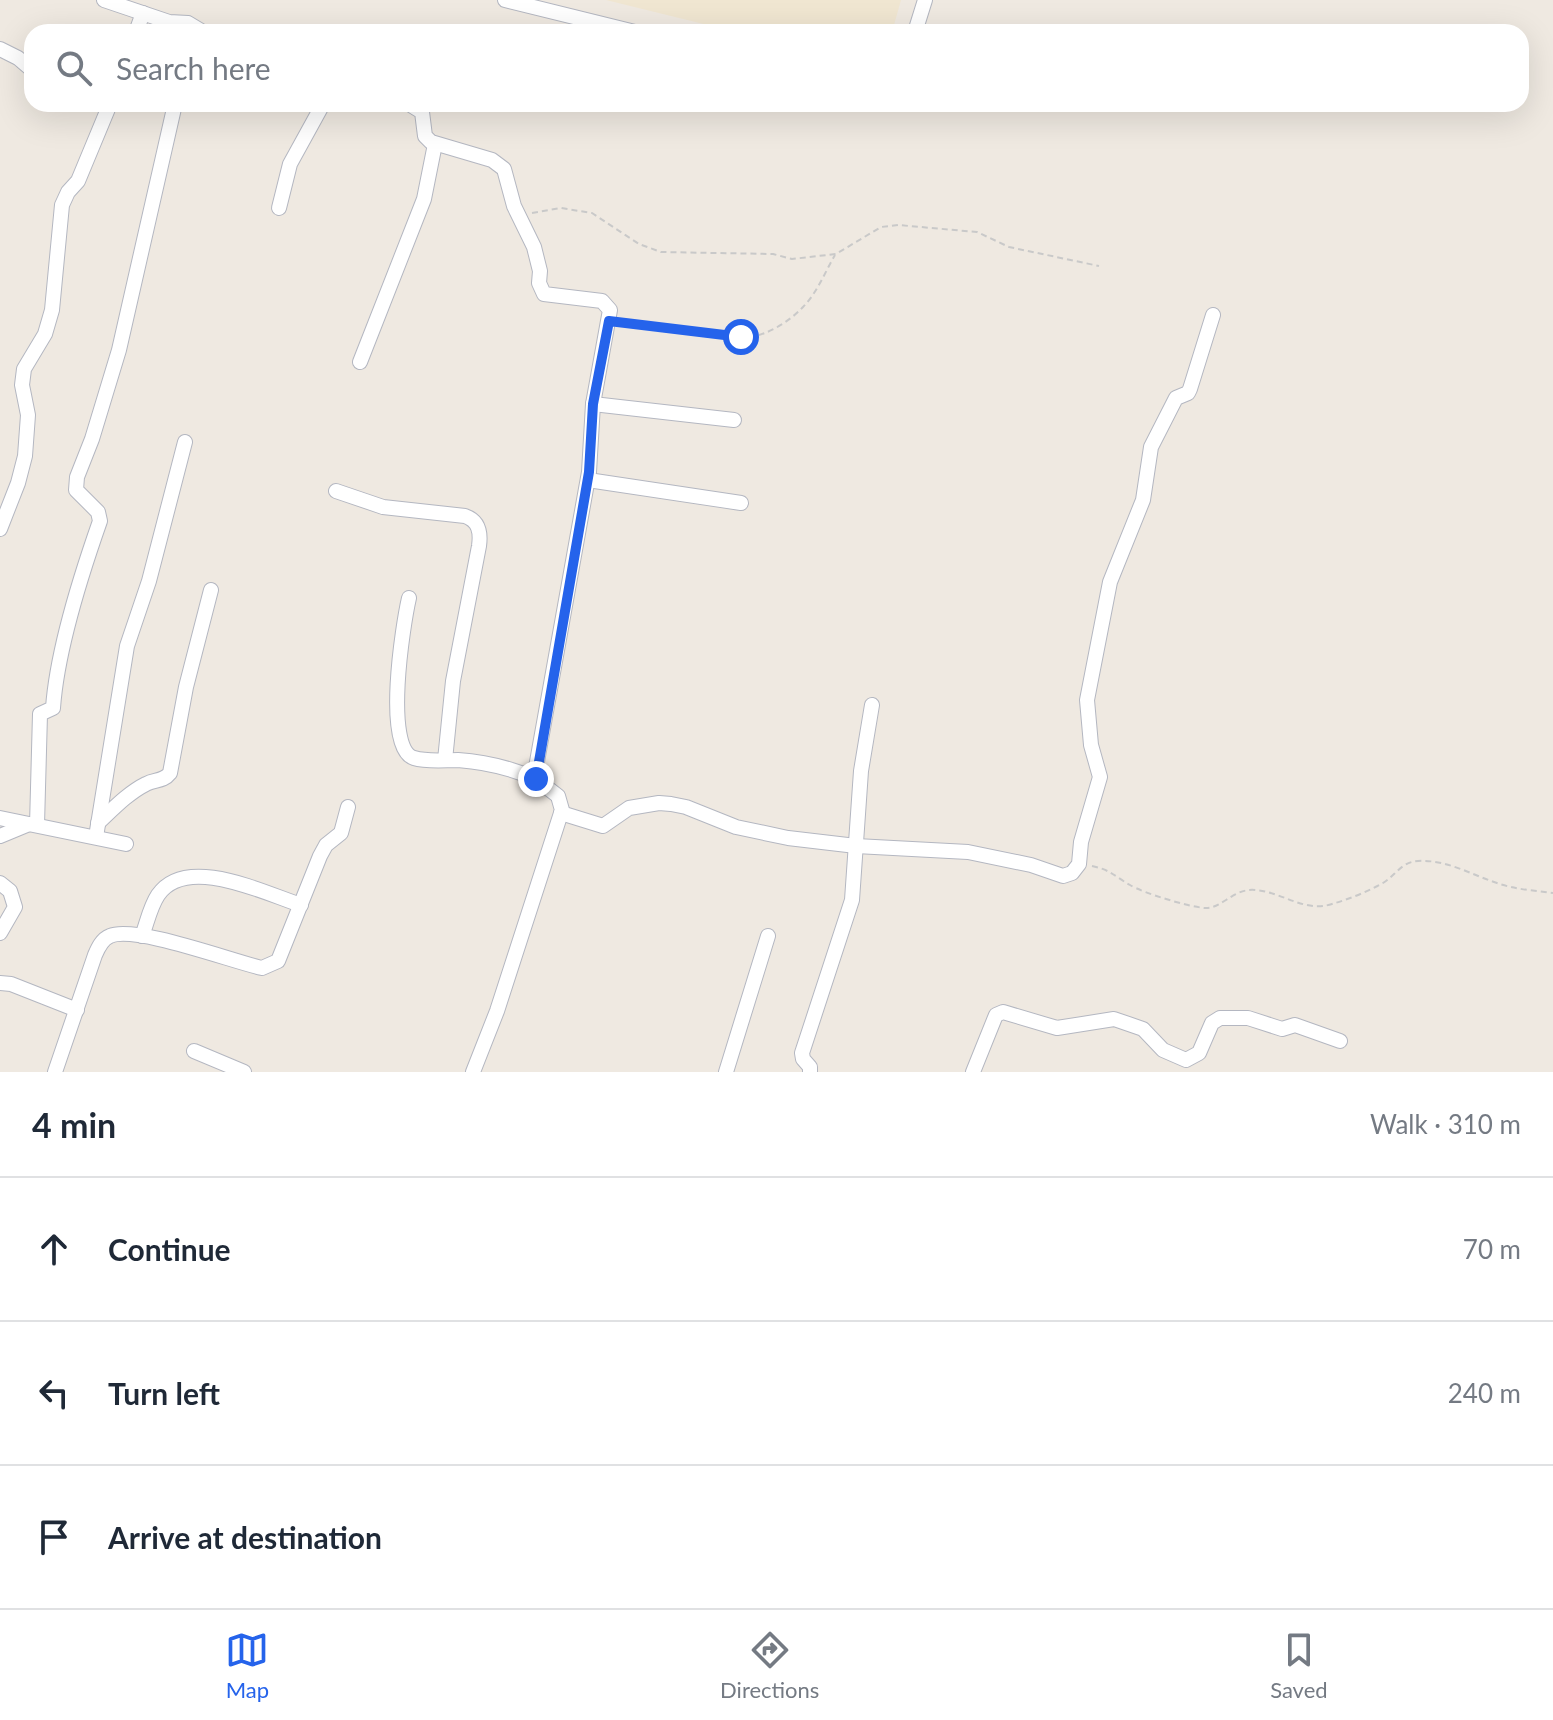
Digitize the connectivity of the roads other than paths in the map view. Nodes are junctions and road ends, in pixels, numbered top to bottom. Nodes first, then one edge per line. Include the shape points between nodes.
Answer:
1 (104, 0) edge
2 (505, 0) edge
3 (925, 0) edge
4 (143, 13) junction
5 (139, 24) edge
6 (176, 24) edge
7 (602, 24) edge
8 (918, 24) edge
9 (0, 49) edge
10 (24, 63) edge
11 (107, 112) edge
12 (173, 112) edge
13 (319, 112) edge
14 (422, 112) edge
15 (435, 144) junction
16 (279, 208) dead end
17 (1213, 315) dead end
18 (360, 362) dead end
19 (593, 404) junction
20 (734, 420) dead end
21 (185, 442) dead end
22 (588, 480) junction
23 (336, 491) dead end
24 (741, 503) dead end
25 (0, 529) edge
26 (211, 590) dead end
27 (409, 598) dead end
28 (872, 705) dead end
29 (445, 760) junction
30 (536, 779) junction
31 (348, 807) dead end
32 (561, 813) junction
33 (0, 818) edge
34 (34, 824) junction
35 (97, 830) junction
36 (0, 836) edge
37 (126, 844) dead end
38 (856, 846) junction
39 (0, 883) edge
40 (301, 905) junction
41 (0, 933) edge
42 (142, 936) junction
43 (768, 936) dead end
44 (0, 983) edge
45 (77, 1010) junction
46 (1340, 1041) dead end
47 (194, 1051) dead end
48 (55, 1072) edge
49 (244, 1072) edge
50 (473, 1072) edge
51 (726, 1072) edge
52 (810, 1072) edge
53 (973, 1072) edge

1 - 4 street
2 - 7 street
3 - 8 street
4 - 5 street
4 - 6 street
9 - 10 street
11 - 25 street via 78,181 62,205 50,319 23,377 28,415 22,470
12 - 34 street via 119,350 76,481 78,494 98,512 100,521 71,617 53,708 40,714
13 - 16 street via 290,164
14 - 15 street via 425,136
15 - 18 street via 424,199
15 - 19 street via 500,165 538,263 540,291 609,306
17 - 38 street via 1190,389 1176,398 1151,447 1143,500 1110,582 1087,700 1100,777 1079,864 1063,876 968,852
19 - 20 street
19 - 22 street
21 - 35 street via 127,646
22 - 24 street
22 - 30 street
23 - 29 street via 383,507 465,516 478,526
26 - 35 street via 170,773 125,798
27 - 29 street via 399,648 402,747 410,757
28 - 38 street
29 - 30 street via 503,767
30 - 32 street via 558,796
31 - 40 street via 341,833 326,845
32 - 38 street via 603,826 629,808 671,804 736,827
32 - 50 street
33 - 34 street
34 - 35 street
34 - 36 street
35 - 37 street
38 - 52 street via 852,900 802,1053
39 - 41 street via 10,891 15,907
40 - 42 street via 212,876 187,877 159,893
40 - 42 street via 281,956 267,968
42 - 45 street via 118,934 103,940
43 - 51 street
44 - 45 street
45 - 48 street
46 - 53 street via 1295,1025 1282,1029 1248,1018 1220,1018 1212,1023 1199,1053 1186,1060 1163,1050 1143,1029 1114,1019 1057,1028 1003,1012 996,1015
47 - 49 street

